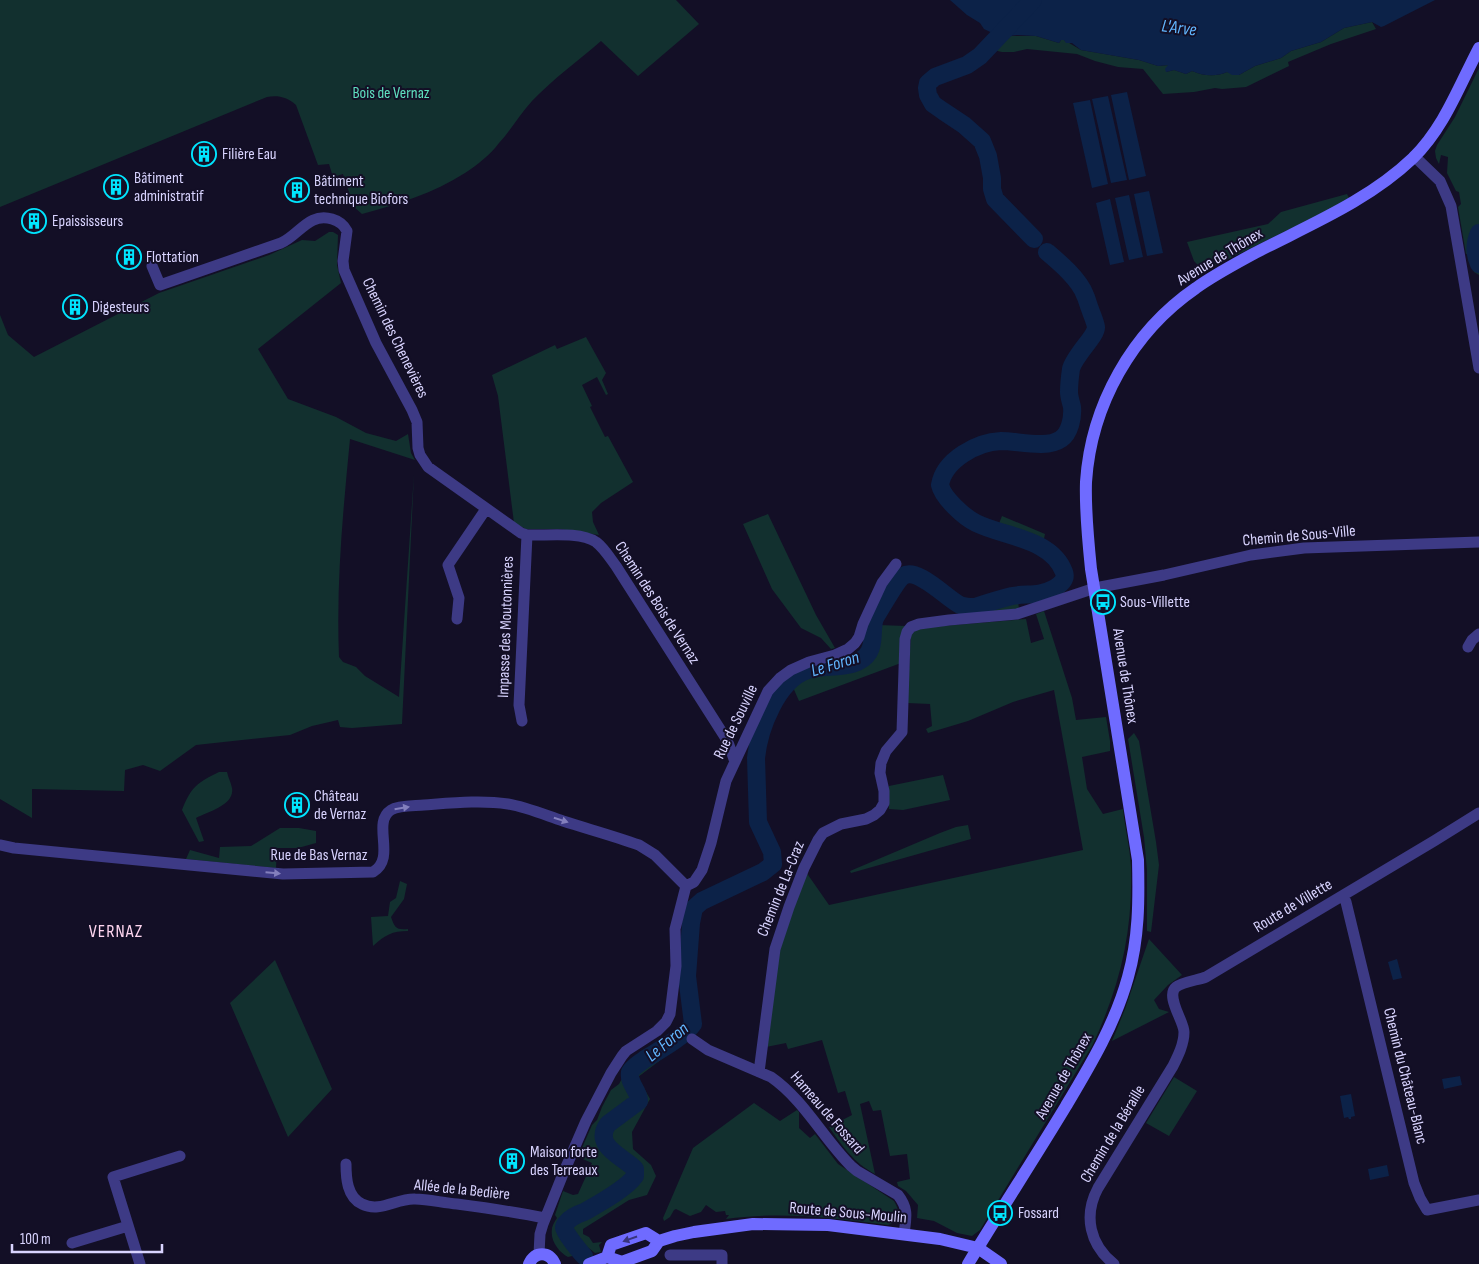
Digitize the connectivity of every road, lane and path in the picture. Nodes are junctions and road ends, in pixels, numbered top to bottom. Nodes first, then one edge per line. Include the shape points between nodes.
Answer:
1 (1479, 48) edge
2 (1414, 156) junction
3 (152, 266) dead end
4 (1479, 368) edge
5 (418, 448) joint
6 (486, 509) junction
7 (526, 535) junction
8 (1479, 542) edge
9 (896, 564) dead end
10 (1094, 588) junction
11 (457, 619) dead end
12 (1479, 634) edge
13 (1468, 647) dead end
14 (522, 721) dead end
15 (735, 762) junction
16 (1479, 813) edge
17 (0, 845) edge
18 (686, 886) junction
19 (1343, 896) junction
20 (692, 1039) dead end
21 (1181, 1048) joint
22 (759, 1072) junction
23 (180, 1156) dead end
24 (346, 1164) dead end
25 (1479, 1200) edge
26 (545, 1218) junction
27 (128, 1226) junction
28 (904, 1234) junction
29 (658, 1241) junction
30 (72, 1243) dead end
31 (978, 1248) junction
32 (539, 1254) junction
33 (670, 1255) dead end
34 (607, 1257) junction
35 (140, 1264) edge
36 (529, 1264) edge
37 (555, 1264) edge
38 (589, 1264) edge
39 (722, 1264) edge
40 (968, 1264) edge
41 (1001, 1264) edge
42 (1114, 1264) edge

1 - 2 main road, Avenue de Thônex via 1444,116
2 - 4 street via 1440,181 1451,206
2 - 10 main road, Avenue de Thônex via 1357,199 1196,288 1161,317 1140,341 1107,396 1091,447 1086,497
3 - 5 street, Chemin des Chenevières via 160,285 281,243 312,220 328,218 343,224 347,234 344,270 376,343 417,422
5 - 6 street, Chemin des Bois de Vernaz via 433,472
6 - 7 street, Chemin des Bois de Vernaz
6 - 11 street via 448,565 459,598
7 - 14 street, Impasse des Moutonnières via 519,705
7 - 15 street, Chemin des Bois de Vernaz via 580,536 603,549 725,737
8 - 10 street, Chemin de Sous-Ville via 1272,551
9 - 15 street, Rue de Souville via 882,583 855,643 841,652 790,670 768,690
10 - 22 street, Chemin de La-Craz via 1018,614 919,624 907,632 902,732 881,763 884,803 874,815 823,833 804,868 775,949
10 - 31 main road, Avenue de Thônex via 1138,860 1138,925 1134,950 1128,977 1103,1042
12 - 13 street
15 - 18 street, Rue de Souville via 724,786 704,864 696,879
16 - 19 street, Route de Villette
17 -> 18 street, Rue de Bas Vernaz via 292,874 373,872 383,860 383,823 390,810 451,803 498,803 639,845 656,856
18 - 26 street via 675,929 676,966 668,1018 657,1031 617,1062 586,1121
19 - 21 street, Route de Villette via 1206,977 1174,989 1173,1001 1184,1034
19 - 25 street, Chemin du Château-Blanc via 1420,1198 1427,1210
20 - 22 street, Hameau de Fossard via 708,1050
21 - 42 street, Chemin de la Béraille via 1092,1201 1092,1234 1100,1250
22 - 28 street, Hameau de Fossard via 777,1081 795,1098 851,1166 898,1195 906,1209
23 - 27 street via 113,1178
24 - 26 street, Allée de la Bedière via 350,1191 357,1201 367,1206 380,1207 415,1199
26 - 32 street
27 - 30 street
27 - 35 street
28 - 29 main road, Route de Sous-Moulin via 828,1225 753,1224 694,1232
28 - 31 main road, Route de Sous-Moulin
29 - 34 main road, Route de Sous-Moulin via 652,1251 622,1262
29 -> 34 main road, Route de Sous-Moulin via 646,1233 611,1245
31 - 40 main road, Avenue de Thônex
31 - 41 main road, Route de Sous-Moulin
32 - 36 main road
32 - 37 main road via 550,1257
33 - 39 street via 722,1255
34 - 38 main road, Route de Sous-Moulin

